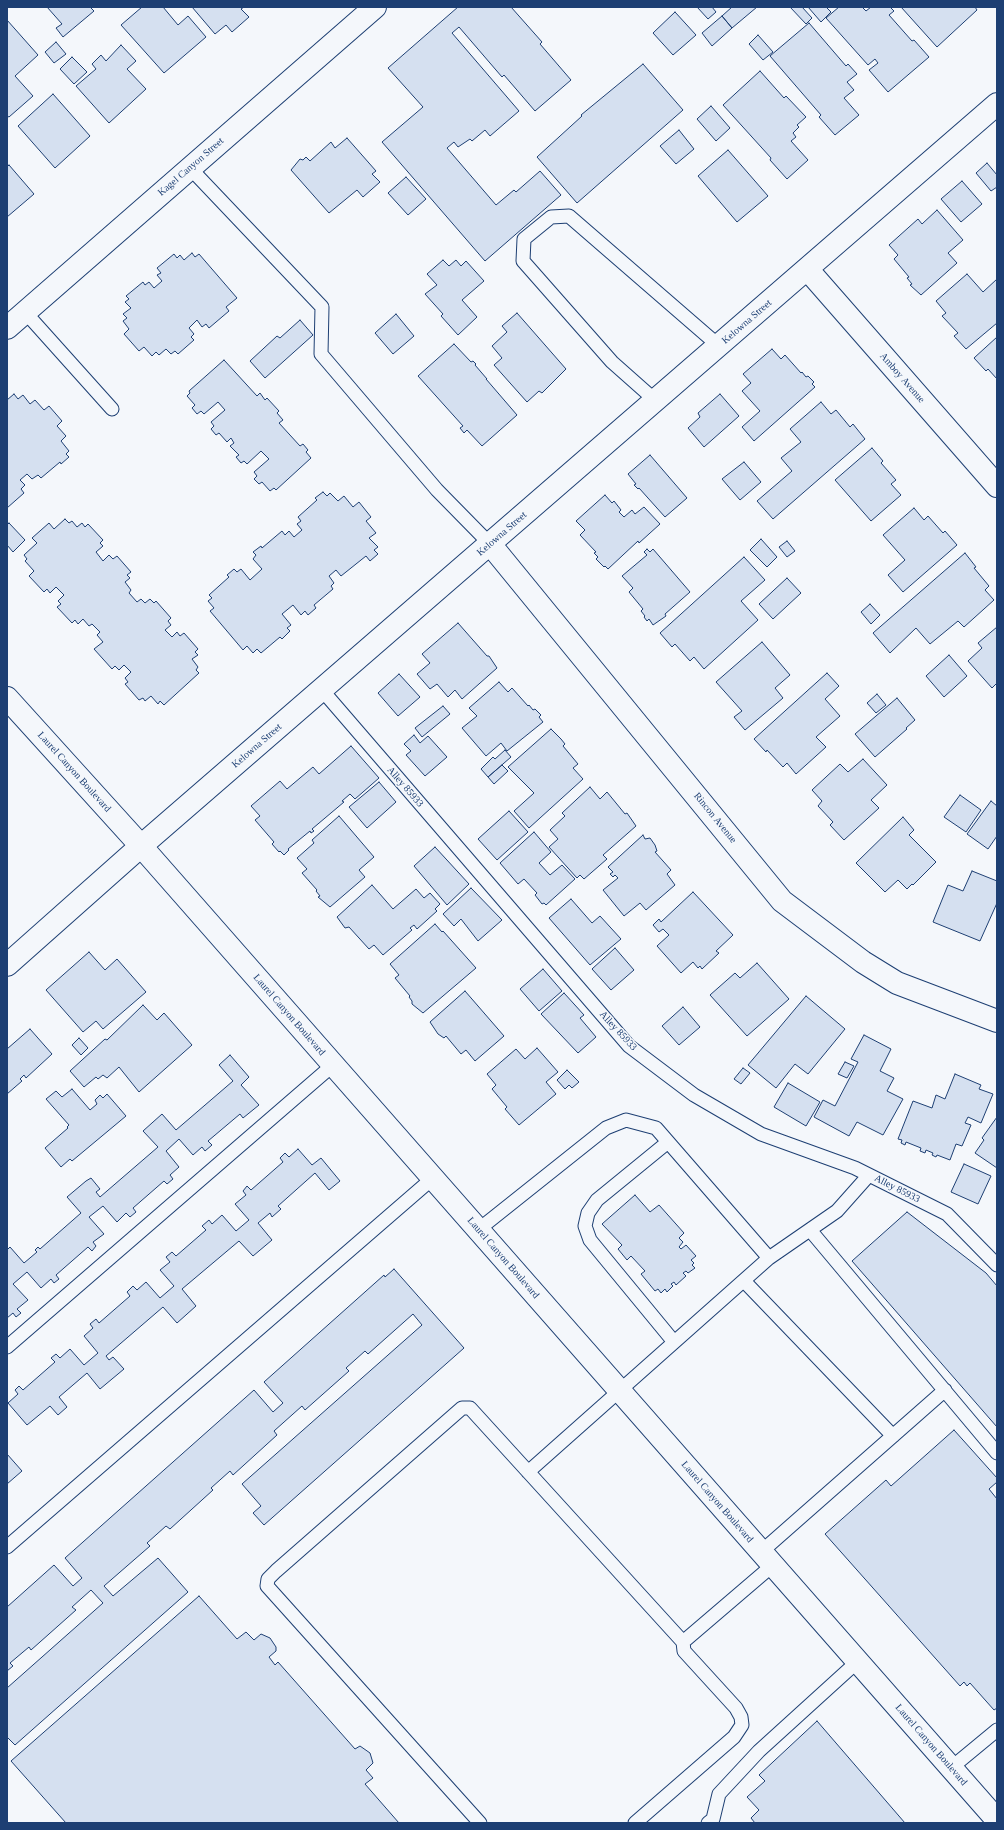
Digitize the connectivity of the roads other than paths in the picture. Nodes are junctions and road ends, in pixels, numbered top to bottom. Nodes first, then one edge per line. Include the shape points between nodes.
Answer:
1 (375, 7) edge
2 (997, 104) edge
3 (190, 168) junction
4 (808, 270) junction
5 (25, 312) junction
6 (7, 328) edge
7 (719, 346) junction
8 (656, 401) junction
9 (112, 409) dead end
10 (997, 486) edge
11 (490, 544) junction
12 (322, 690) junction
13 (7, 698) edge
14 (141, 846) junction
15 (7, 965) edge
16 (997, 1021) edge
17 (333, 1066) junction
18 (668, 1142) junction
19 (869, 1175) junction
20 (432, 1178) junction
21 (478, 1230) junction
22 (810, 1230) junction
23 (769, 1258) junction
24 (997, 1265) edge
25 (744, 1281) junction
26 (674, 1342) junction
27 (7, 1347) edge
28 (619, 1390) junction
29 (945, 1390) junction
30 (893, 1436) junction
31 (997, 1452) edge
32 (528, 1472) junction
33 (7, 1547) edge
34 (767, 1559) junction
35 (683, 1642) junction
36 (857, 1662) junction
37 (997, 1730) edge
38 (951, 1768) junction
39 (997, 1820) edge
40 (712, 1822) edge
41 (480, 1823) edge
42 (636, 1823) edge

1 - 3 street, Kagel Canyon Street
2 - 4 street, Kelowna Street
3 - 5 street, Kagel Canyon Street
3 - 11 lane via 322,307 321,354 437,490
4 - 7 street, Kelowna Street
4 - 10 street, Amboy Avenue
5 - 6 street, Kagel Canyon Street
5 - 9 lane
7 - 8 street, Kelowna Street
7 - 8 lane via 569,216 551,217 524,239 523,261 612,362
8 - 11 street, Kelowna Street
11 - 12 street, Kelowna Street
11 - 16 street, Rincon Avenue via 782,901 862,962 897,983
12 - 14 street, Kelowna Street
12 - 19 lane, Alley 85933 via 629,1046 694,1096 761,1134
13 - 14 street, Laurel Canyon Boulevard
14 - 15 street, Kelowna Street
14 - 17 street, Laurel Canyon Boulevard
17 - 20 street, Laurel Canyon Boulevard
17 - 27 lane
18 - 21 lane via 656,1128 626,1120 606,1128
18 - 23 lane
18 - 26 lane via 597,1200 588,1213 586,1226 590,1240
19 - 22 lane via 837,1212
19 - 24 lane, Alley 85933 via 947,1214
20 - 21 street, Laurel Canyon Boulevard
20 - 33 lane
21 - 28 street, Laurel Canyon Boulevard
22 - 23 lane
22 - 29 lane
23 - 25 lane
25 - 26 lane
25 - 30 lane
26 - 28 lane
28 - 32 lane
28 - 34 street, Laurel Canyon Boulevard
29 - 30 lane
29 - 31 lane
30 - 34 lane
32 - 35 lane
32 - 41 lane via 470,1408 462,1408 276,1571 268,1579 267,1586
34 - 35 lane
34 - 36 street, Laurel Canyon Boulevard
35 - 42 lane via 684,1652 736,1708 742,1725 734,1737
36 - 38 street, Laurel Canyon Boulevard
36 - 40 lane via 759,1751 719,1794
37 - 38 lane
38 - 39 street, Laurel Canyon Boulevard

